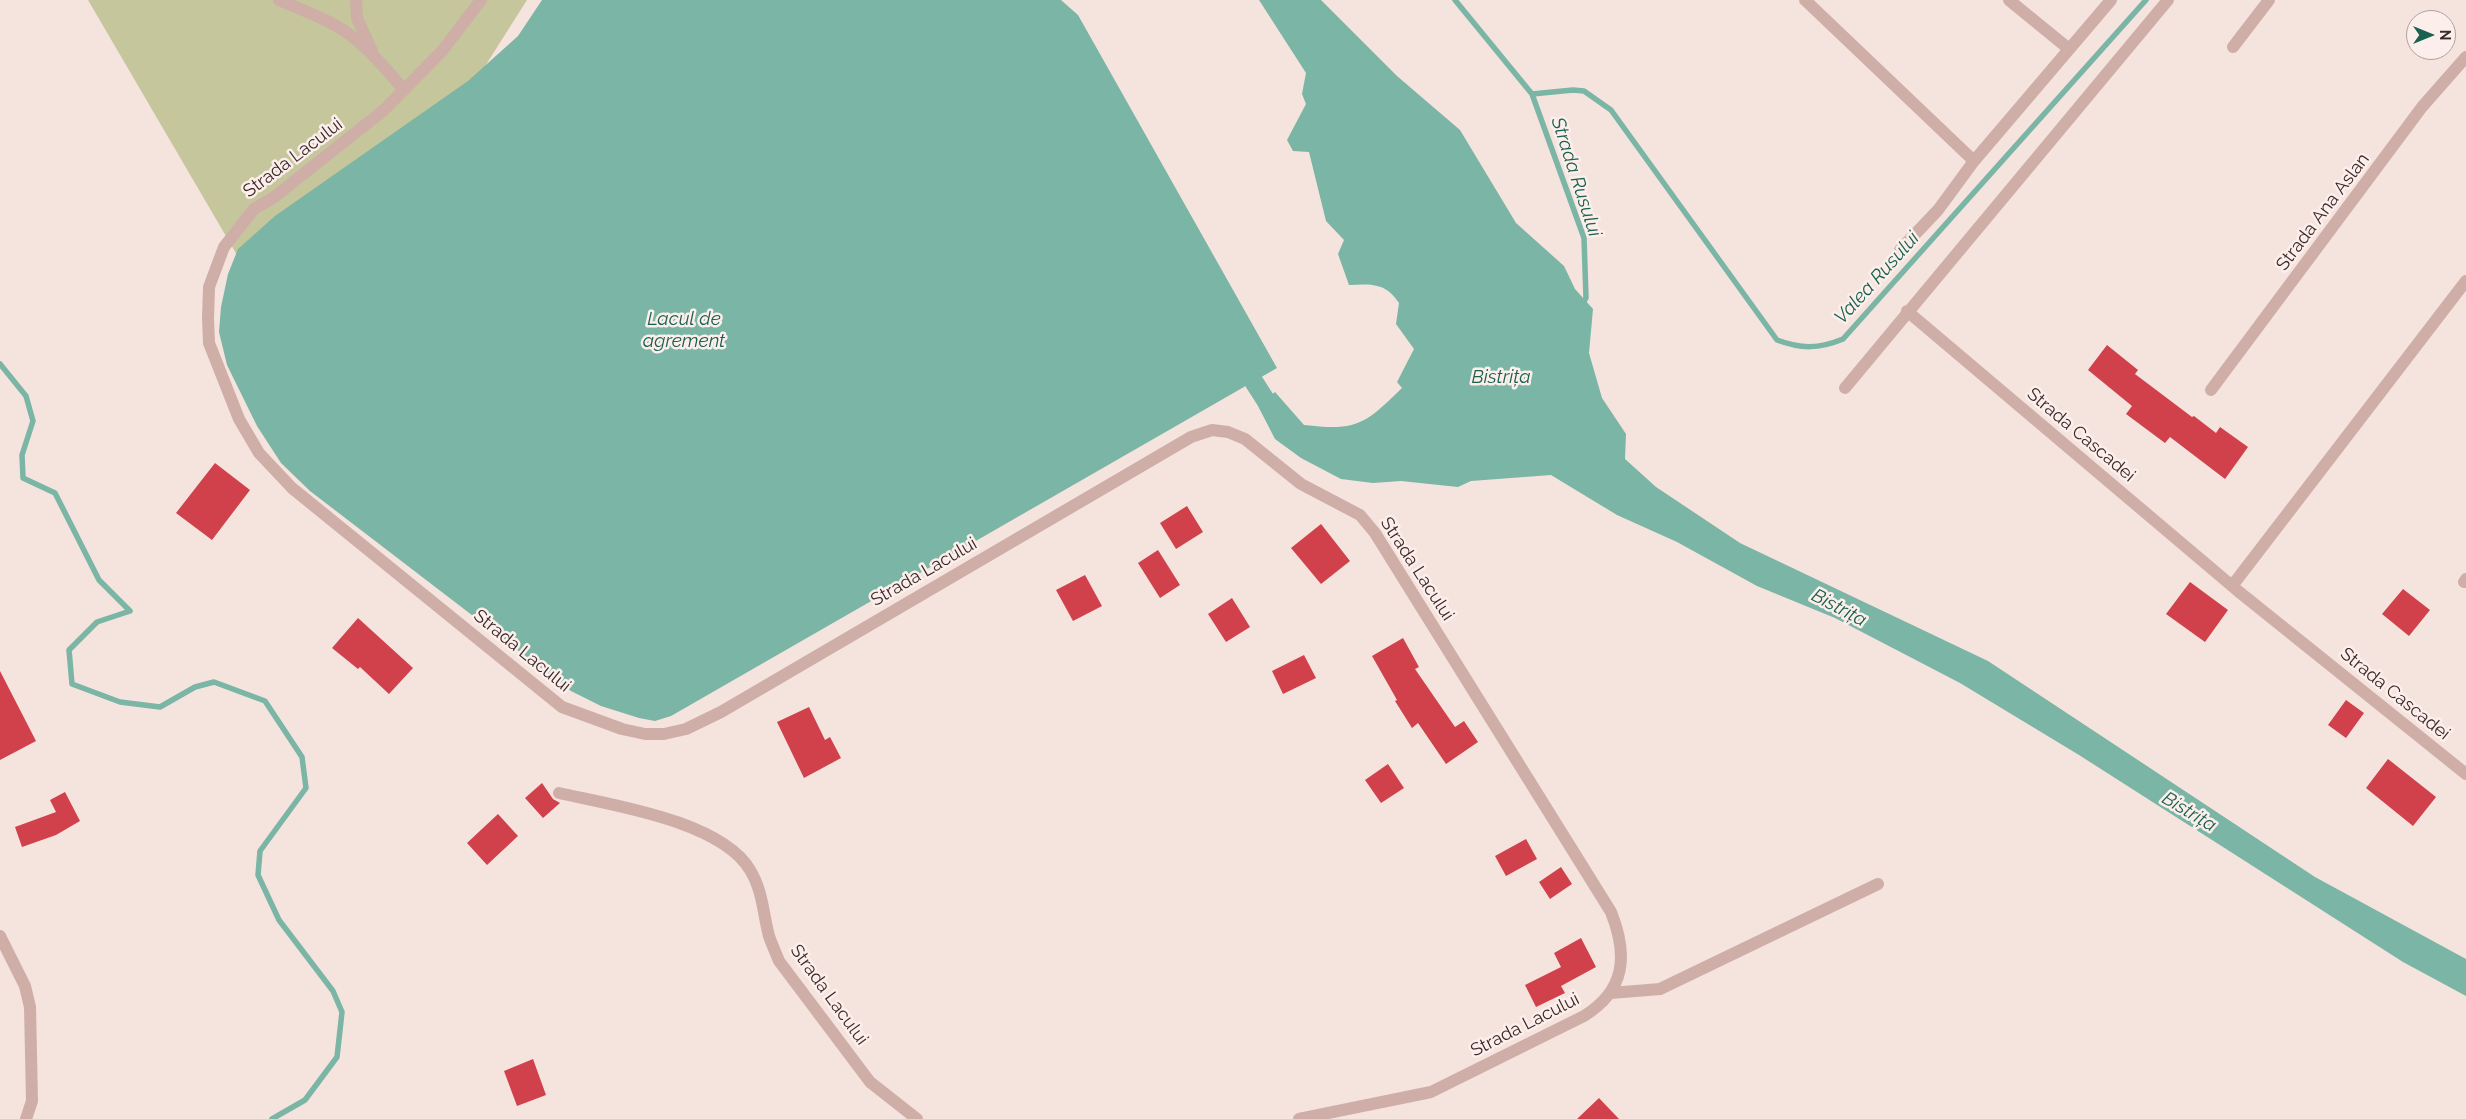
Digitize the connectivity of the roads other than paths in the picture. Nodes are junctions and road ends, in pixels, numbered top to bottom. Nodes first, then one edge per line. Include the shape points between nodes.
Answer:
1 (279, 0) edge
2 (356, 0) edge
3 (481, 0) edge
4 (1805, 0) edge
5 (2009, 0) edge
6 (2111, 0) edge
7 (2168, 0) edge
8 (2269, 0) edge
9 (2233, 47) dead end
10 (2069, 48) junction
11 (374, 55) junction
12 (2466, 57) edge
13 (404, 90) junction
14 (1974, 161) junction
15 (1900, 250) dead end
16 (2466, 282) edge
17 (1907, 311) junction
18 (1845, 388) dead end
19 (2212, 390) dead end
20 (2232, 586) junction
21 (2466, 774) edge
22 (559, 793) dead end
23 (1878, 884) dead end
24 (0, 936) edge
25 (1611, 993) junction
26 (26, 1119) edge
27 (917, 1119) edge
28 (1300, 1119) edge

1 - 11 street via 329,22
2 - 11 street via 362,32
3 - 13 street, Strada Lacului via 442,51
4 - 14 street
5 - 10 street
6 - 10 street
7 - 17 street
8 - 9 street
10 - 14 street
11 - 13 street
12 - 19 street, Strada Ana Aslan via 2422,107
13 - 25 street, Strada Lacului via 384,110 273,198 254,209 224,247 209,287 209,343 244,428 259,453 292,488 562,707 645,734 686,729 721,712 1164,451 1212,430 1228,432 1245,439 1301,484 1360,516 1375,533 1610,912 1617,928 1621,970
14 - 15 street via 1938,210
16 - 20 street
17 - 18 street
17 - 20 street, Strada Cascadei
20 - 21 street, Strada Cascadei
22 - 27 street, Strada Lacului via 656,815 711,837 737,853 759,888 770,938 779,961 870,1082
23 - 25 street via 1660,989
24 - 26 street via 25,986 30,1007 32,1101
25 - 28 street, Strada Lacului via 1584,1016 1431,1092

